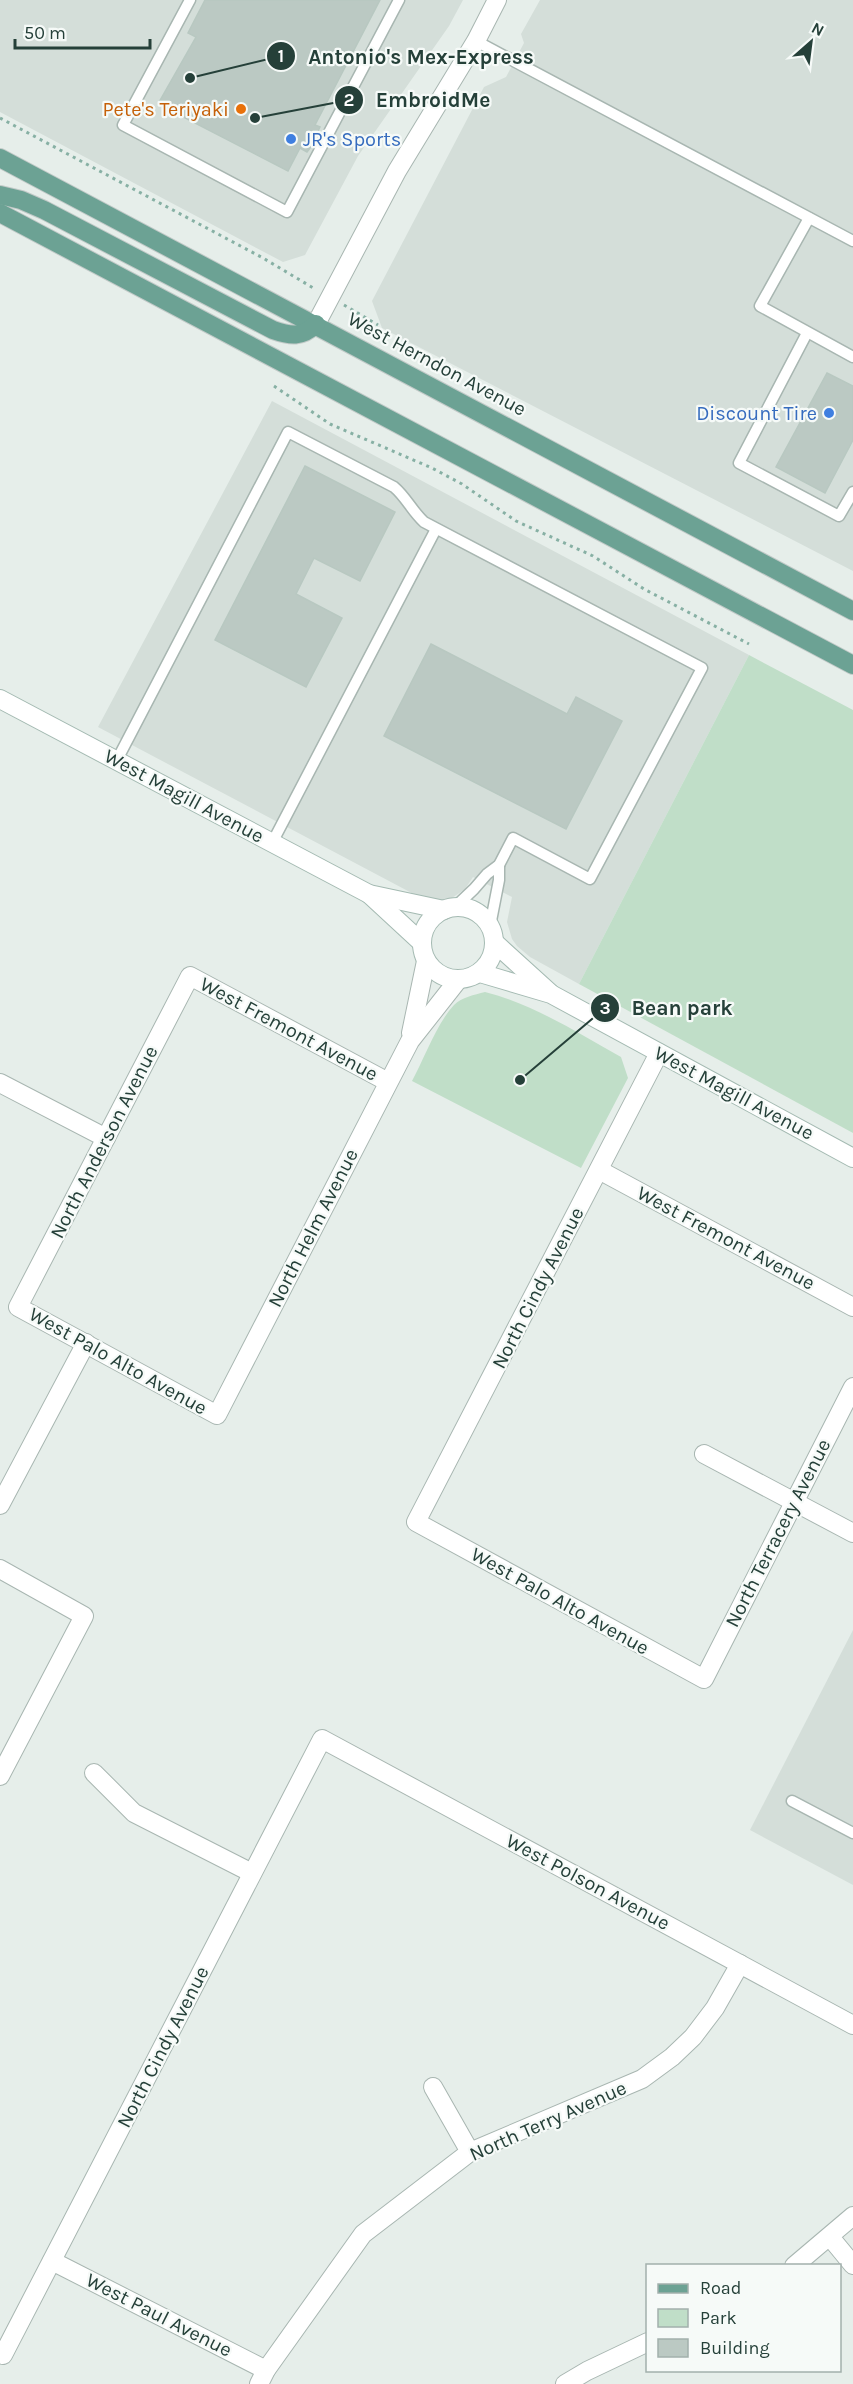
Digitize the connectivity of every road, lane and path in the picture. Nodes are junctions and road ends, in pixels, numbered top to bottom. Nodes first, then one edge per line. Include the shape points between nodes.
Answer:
1 (190, 0) edge
2 (399, 0) edge
3 (497, 0) edge
4 (476, 41) junction
5 (0, 118) edge
6 (0, 158) edge
7 (0, 195) edge
8 (0, 213) edge
9 (809, 218) junction
10 (853, 242) edge
11 (286, 274) dead end
12 (367, 317) dead end
13 (316, 324) junction
14 (378, 325) dead end
15 (807, 333) junction
16 (853, 357) edge
17 (274, 386) dead end
18 (853, 492) edge
19 (436, 529) junction
20 (853, 611) edge
21 (749, 644) dead end
22 (853, 665) edge
23 (0, 699) edge
24 (117, 760) junction
25 (272, 843) junction
26 (499, 865) junction
27 (369, 894) junction
28 (449, 909) junction
29 (492, 934) junction
30 (424, 952) junction
31 (480, 973) junction
32 (190, 976) joint
33 (458, 980) junction
34 (551, 994) junction
35 (410, 1041) junction
36 (659, 1053) junction
37 (388, 1082) junction
38 (0, 1083) edge
39 (106, 1138) junction
40 (853, 1158) edge
41 (599, 1170) junction
42 (18, 1307) joint
43 (853, 1307) edge
44 (86, 1343) junction
45 (853, 1387) edge
46 (217, 1415) joint
47 (704, 1454) dead end
48 (794, 1502) junction
49 (0, 1506) edge
50 (416, 1522) joint
51 (853, 1533) edge
52 (0, 1569) edge
53 (704, 1679) joint
54 (322, 1739) joint
55 (94, 1773) dead end
56 (0, 1776) edge
57 (792, 1801) dead end
58 (853, 1833) edge
59 (252, 1873) junction
60 (740, 1964) junction
61 (853, 2025) edge
62 (434, 2087) dead end
63 (470, 2152) junction
64 (853, 2216) edge
65 (830, 2238) junction
66 (52, 2261) junction
67 (795, 2264) edge
68 (853, 2265) edge
69 (646, 2343) edge
70 (3, 2355) dead end
71 (262, 2377) edge
72 (590, 2377) edge
73 (565, 2384) edge

1 - 2 lane via 123,125 287,212
3 - 4 street
4 - 9 lane
4 - 13 street via 397,171
5 - 11 path via 263,258
6 - 13 main road, West Herndon Avenue
7 - 13 main road via 44,210 273,330 298,335
8 - 22 main road
9 - 10 lane
9 - 15 lane via 760,306
12 - 14 path
13 - 20 main road, West Herndon Avenue
15 - 16 lane
15 - 18 lane via 739,463 839,516
17 - 21 path via 330,423 432,468 516,521 593,556 644,589
19 - 24 lane via 416,515 405,496 394,487 288,432
19 - 25 lane
19 - 26 lane via 702,668 590,879 513,838
23 - 24 street, West Magill Avenue
24 - 25 street, West Magill Avenue
25 - 27 street, West Magill Avenue
26 - 28 lane
26 - 29 lane
27 - 28 street, West Magill Avenue
27 - 30 street, West Magill Avenue
28 - 29 street via 478,913
28 - 30 street via 432,918 425,930
29 - 31 street via 491,960
29 - 34 street, West Magill Avenue
30 - 33 street via 434,971
30 - 35 street, North Helm Avenue
31 - 33 street
31 - 34 street, West Magill Avenue
32 - 37 street, West Fremont Avenue
32 - 39 street, North Anderson Avenue
33 - 35 street, North Helm Avenue
34 - 36 street, West Magill Avenue
35 - 37 street, North Helm Avenue
36 - 40 street, West Magill Avenue
36 - 41 street, North Cindy Avenue
37 - 46 street, North Helm Avenue
38 - 39 street
39 - 42 street, North Anderson Avenue
41 - 43 street, West Fremont Avenue
41 - 50 street, North Cindy Avenue
42 - 44 street, West Palo Alto Avenue
44 - 46 street, West Palo Alto Avenue
44 - 49 street
45 - 48 street, North Terracery Avenue
47 - 48 street
48 - 51 street
48 - 53 street, North Terracery Avenue
50 - 53 street, West Palo Alto Avenue
52 - 56 street via 84,1616
54 - 59 street, North Cindy Avenue
54 - 60 street, West Polson Avenue
55 - 59 street via 134,1813
57 - 58 lane
59 - 66 street, North Cindy Avenue
60 - 61 street, West Polson Avenue
60 - 63 street, North Terry Avenue via 693,2037 642,2079
62 - 63 street
63 - 71 street, North Terry Avenue via 363,2234
64 - 65 street
65 - 67 street
65 - 68 street
66 - 70 street, North Cindy Avenue
66 - 71 street, West Paul Avenue
69 - 72 street
72 - 73 street

